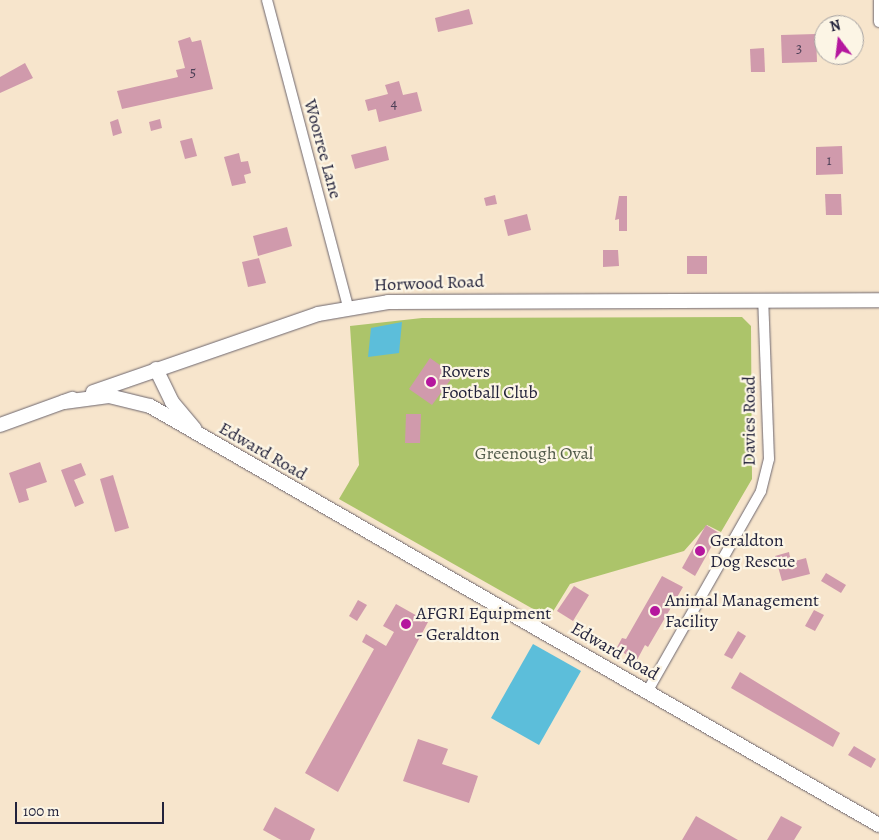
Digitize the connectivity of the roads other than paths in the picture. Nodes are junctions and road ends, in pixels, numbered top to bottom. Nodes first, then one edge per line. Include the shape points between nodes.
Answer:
1 (267, 0) edge
2 (879, 0) edge
3 (879, 22) edge
4 (763, 299) junction
5 (879, 300) edge
6 (348, 306) junction
7 (156, 369) junction
8 (64, 402) junction
9 (0, 425) edge
10 (201, 437) junction
11 (647, 692) junction
12 (879, 825) edge

1 - 6 street, Woorree Lane
2 - 3 street
4 - 5 main road, Horwood Road
4 - 6 main road, Horwood Road via 435,300
4 - 11 street, Davies Road via 768,459 761,491
6 - 7 main road, Horwood Road
7 - 8 main road, Horwood Road
7 - 10 main road, Edward Road via 172,402
8 - 9 main road, Horwood Road
8 - 10 main road, Edward Road via 109,396 129,399 150,406
10 - 11 main road, Edward Road
11 - 12 main road, Edward Road

